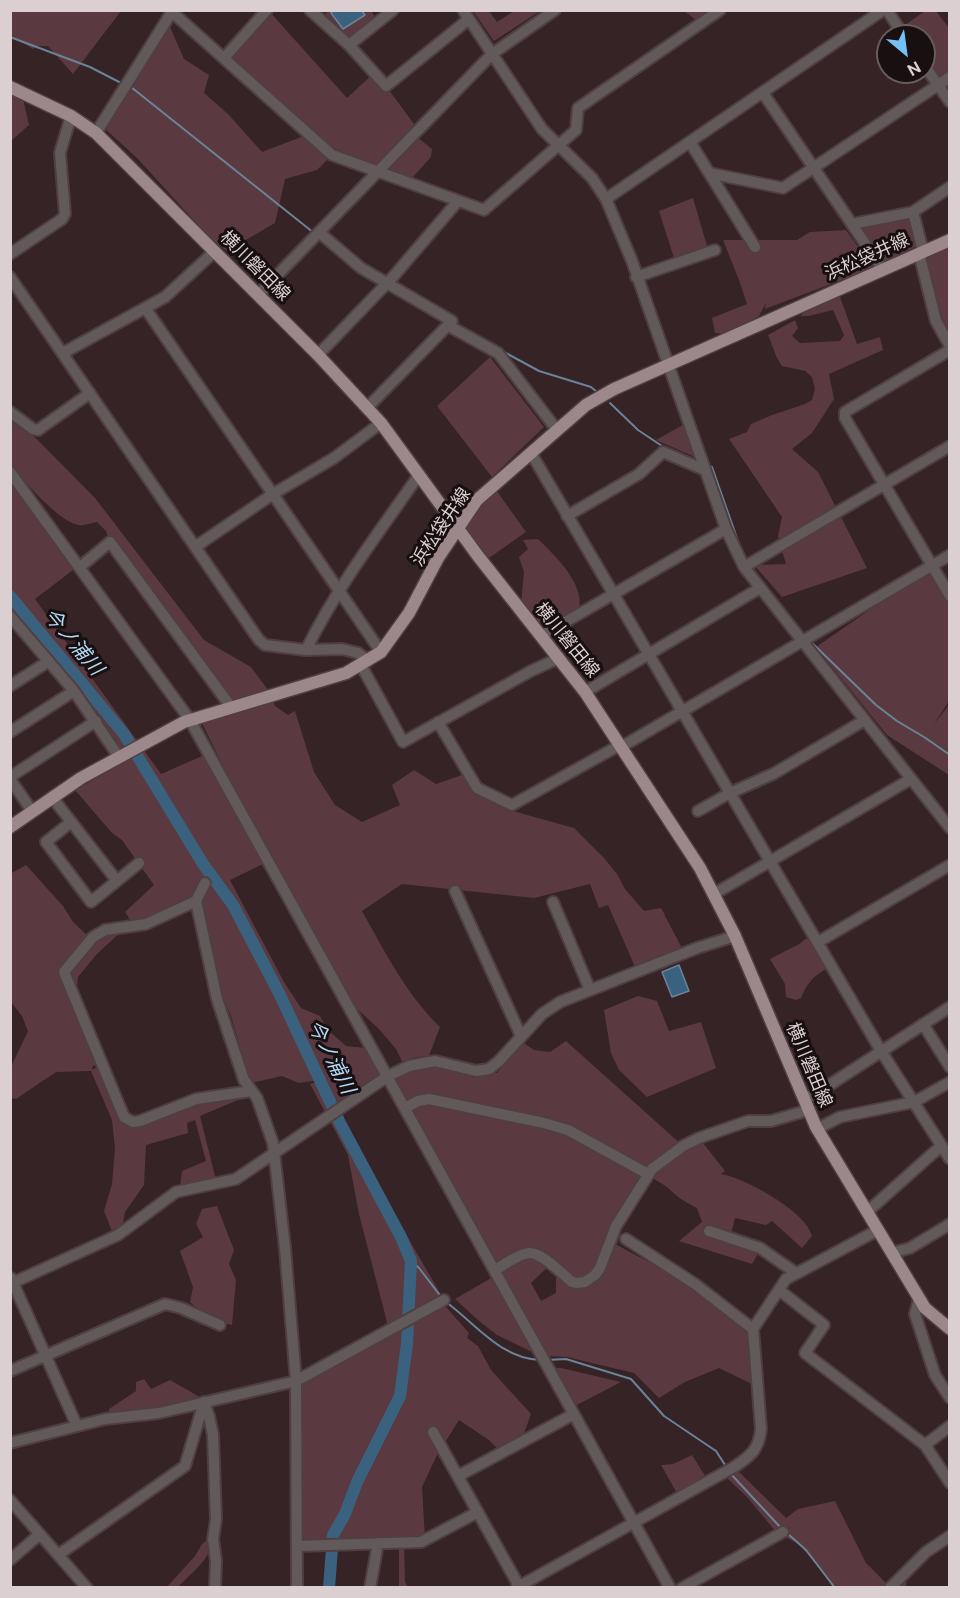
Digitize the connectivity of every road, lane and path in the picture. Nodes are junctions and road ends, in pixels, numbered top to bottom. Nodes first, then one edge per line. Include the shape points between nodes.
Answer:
1 (267, 10) edge
2 (310, 10) edge
3 (393, 10) edge
4 (555, 10) edge
5 (720, 10) edge
6 (885, 10) edge
7 (172, 11) edge
8 (466, 15) edge
9 (895, 24) edge
10 (349, 45) junction
11 (492, 54) junction
12 (224, 58) junction
13 (950, 77) edge
14 (936, 82) edge
15 (938, 85) junction
16 (10, 87) edge
17 (763, 93) junction
18 (950, 102) edge
19 (71, 116) junction
20 (96, 133) junction
21 (690, 142) junction
22 (558, 144) junction
23 (813, 168) junction
24 (378, 172) junction
25 (709, 173) junction
26 (950, 187) edge
27 (606, 199) junction
28 (458, 201) junction
29 (913, 212) junction
30 (852, 224) junction
31 (320, 233) junction
32 (950, 240) edge
33 (755, 247) dead end
34 (715, 250) dead end
35 (214, 252) junction
36 (921, 252) junction
37 (10, 254) edge
38 (883, 270) junction
39 (10, 277) edge
40 (636, 277) junction
41 (386, 285) junction
42 (258, 295) junction
43 (146, 309) junction
44 (450, 324) junction
45 (950, 348) edge
46 (63, 353) junction
47 (318, 355) junction
48 (669, 366) junction
49 (90, 393) junction
50 (368, 407) junction
51 (10, 412) edge
52 (381, 423) junction
53 (557, 430) junction
54 (950, 446) edge
55 (531, 453) junction
56 (705, 470) junction
57 (10, 472) edge
58 (419, 475) junction
59 (884, 485) junction
60 (273, 494) junction
61 (567, 516) junction
62 (457, 528) junction
63 (726, 529) junction
64 (195, 547) junction
65 (950, 555) edge
66 (931, 566) junction
67 (80, 567) junction
68 (744, 567) junction
69 (760, 588) junction
70 (338, 590) junction
71 (613, 594) junction
72 (950, 596) edge
73 (10, 616) edge
74 (15, 629) edge
75 (541, 636) junction
76 (803, 642) junction
77 (306, 650) junction
78 (381, 652) junction
79 (648, 655) junction
80 (559, 658) junction
81 (49, 661) junction
82 (364, 663) junction
83 (10, 686) edge
84 (74, 691) junction
85 (585, 692) junction
86 (231, 707) junction
87 (682, 712) junction
88 (190, 720) junction
89 (865, 720) junction
90 (96, 721) junction
91 (438, 722) junction
92 (10, 732) edge
93 (621, 746) junction
94 (129, 751) junction
95 (10, 778) edge
96 (911, 779) junction
97 (730, 793) junction
98 (52, 797) junction
99 (698, 810) dead end
100 (32, 811) junction
101 (71, 822) junction
102 (10, 826) edge
103 (950, 828) edge
104 (770, 861) junction
105 (139, 863) dead end
106 (950, 865) edge
107 (117, 881) junction
108 (205, 883) dead end
109 (455, 891) dead end
110 (714, 894) junction
111 (196, 901) junction
112 (553, 902) dead end
113 (735, 936) junction
114 (818, 942) junction
115 (590, 990) junction
116 (950, 1007) edge
117 (923, 1024) junction
118 (521, 1036) junction
119 (881, 1051) junction
120 (950, 1067) edge
121 (388, 1076) junction
122 (950, 1083) edge
123 (251, 1091) junction
124 (914, 1102) junction
125 (806, 1104) junction
126 (405, 1108) junction
127 (817, 1129) junction
128 (941, 1146) junction
129 (274, 1153) junction
130 (950, 1159) edge
131 (648, 1174) junction
132 (867, 1212) junction
133 (950, 1224) edge
134 (878, 1230) junction
135 (710, 1232) dead end
136 (626, 1239) dead end
137 (891, 1253) junction
138 (495, 1270) junction
139 (796, 1272) junction
140 (11, 1281) edge
141 (779, 1290) junction
142 (919, 1299) junction
143 (444, 1300) dead end
144 (220, 1325) dead end
145 (753, 1329) junction
146 (950, 1329) edge
147 (45, 1354) junction
148 (10, 1371) edge
149 (296, 1380) junction
150 (950, 1398) edge
151 (204, 1402) junction
152 (574, 1414) junction
153 (77, 1426) junction
154 (950, 1426) edge
155 (433, 1432) dead end
156 (10, 1443) edge
157 (925, 1445) junction
158 (458, 1476) junction
159 (950, 1483) edge
160 (10, 1500) edge
161 (478, 1512) junction
162 (634, 1521) junction
163 (783, 1532) dead end
164 (40, 1534) junction
165 (950, 1536) edge
166 (378, 1543) junction
167 (297, 1546) junction
168 (58, 1555) junction
169 (10, 1560) edge
170 (87, 1587) edge
171 (215, 1587) edge
172 (297, 1587) edge
173 (370, 1587) edge
174 (517, 1587) edge
175 (670, 1587) edge
176 (682, 1587) edge
177 (890, 1587) edge

1 - 12 street
2 - 10 street
3 - 10 street
4 - 11 street
5 - 22 street via 578,108 576,130
6 - 9 street
6 - 17 street
7 - 12 street
7 - 20 street
8 - 10 street via 386,86
8 - 11 street
11 - 22 street via 542,129
11 - 24 street
12 - 24 street via 332,155
13 - 15 street
14 - 15 street
15 - 18 street
15 - 23 street
16 - 19 main road, 横川磐田線
17 - 21 street
17 - 23 street
19 - 20 main road, 横川磐田線
19 - 37 street via 60,153 65,214
20 - 35 main road, 横川磐田線
21 - 25 street
21 - 27 street
22 - 27 street via 592,178
22 - 28 street via 484,210
23 - 25 street via 783,188
23 - 30 street
24 - 28 street
24 - 31 street
25 - 33 street
26 - 29 street
27 - 40 street
28 - 41 street
29 - 30 street
29 - 36 street
30 - 38 street
31 - 41 street
31 - 42 street
32 - 36 main road, 浜松袋井線
34 - 40 street
35 - 42 main road, 横川磐田線
35 - 43 street via 165,297
36 - 38 main road, 浜松袋井線
36 - 45 street via 936,321
38 - 48 main road, 浜松袋井線
39 - 46 street
40 - 48 street
41 - 44 street
41 - 47 street
42 - 47 main road, 横川磐田線
43 - 46 street
43 - 60 street
44 - 50 street
44 - 53 street via 498,353
45 - 59 street via 845,412
46 - 49 street
47 - 50 main road, 横川磐田線
48 - 53 main road, 浜松袋井線 via 586,405
48 - 56 street
49 - 51 street via 38,430
49 - 64 street
50 - 52 main road, 横川磐田線
52 - 58 main road, 横川磐田線
52 - 60 street via 334,458
53 - 55 main road, 浜松袋井線
54 - 59 street
55 - 61 street
55 - 62 main road, 浜松袋井線 via 477,500
56 - 61 street via 663,452 639,474
56 - 63 street
57 - 67 street
58 - 62 main road, 横川磐田線
58 - 70 street
59 - 66 street
59 - 68 street
60 - 64 street
60 - 70 street
61 - 71 street
62 - 75 main road, 横川磐田線
62 - 78 main road, 浜松袋井線 via 409,614
63 - 68 street
63 - 71 street
64 - 77 street via 259,640 265,645
65 - 66 street
66 - 72 street
66 - 76 street
67 - 86 street via 110,542
67 - 88 street
68 - 69 street
69 - 76 street
69 - 79 street
70 - 77 street
70 - 78 street
71 - 75 street
71 - 79 street
73 - 74 street
74 - 81 street
75 - 80 main road, 横川磐田線
76 - 87 street
76 - 89 street
77 - 82 street via 342,649 358,653
78 - 82 main road, 浜松袋井線
79 - 85 street
79 - 87 street
80 - 85 main road, 横川磐田線
80 - 91 street
81 - 83 street
81 - 84 street
82 - 86 main road, 浜松袋井線 via 327,680
82 - 91 street via 403,742
84 - 90 street
84 - 92 street
85 - 93 main road, 横川磐田線
86 - 88 main road, 浜松袋井線
87 - 93 street
87 - 97 street
88 - 94 main road, 浜松袋井線
88 - 121 street
89 - 96 street
89 - 97 street via 773,774
90 - 94 street
90 - 95 street
91 - 93 street via 477,788 512,805
93 - 110 main road, 横川磐田線
94 - 98 main road, 浜松袋井線
95 - 100 street
96 - 103 street
96 - 104 street
97 - 99 street
97 - 104 street
98 - 100 main road, 浜松袋井線
98 - 101 street
100 - 102 main road, 浜松袋井線
101 - 107 street
101 - 107 street via 46,842 91,902
104 - 110 street
104 - 114 street
105 - 107 street
106 - 114 street
108 - 111 street
109 - 118 street
110 - 113 main road, 横川磐田線
111 - 123 street via 217,999
111 - 123 street via 146,924 105,930 93,937 64,972 124,1117 140,1121 196,1099
112 - 115 street
113 - 115 street
113 - 125 main road, 横川磐田線
114 - 119 street
115 - 118 street via 545,1012
116 - 117 street
117 - 119 street
117 - 120 street
118 - 121 street via 489,1069 476,1071 435,1061 421,1062
119 - 124 street
119 - 125 street
121 - 126 street
121 - 129 street
122 - 124 street
123 - 129 street via 257,1098
124 - 127 street via 840,1118
124 - 128 street
125 - 127 main road, 横川磐田線
125 - 131 street via 771,1121 748,1121 699,1138
126 - 131 street via 429,1100 544,1123 568,1130
126 - 138 street
127 - 132 main road, 横川磐田線
128 - 130 street
128 - 132 street
129 - 140 street via 236,1179 176,1192 118,1235
129 - 149 street
131 - 138 street via 616,1226 600,1268 585,1282 572,1282 534,1253 526,1253
132 - 134 main road, 横川磐田線
133 - 137 street via 910,1248
134 - 137 main road, 横川磐田線
134 - 139 street
135 - 139 street via 760,1248
136 - 145 street via 695,1284
137 - 142 main road, 横川磐田線
138 - 152 street
139 - 141 street
140 - 147 street
141 - 145 street
141 - 157 street via 824,1325 805,1353
142 - 146 main road, 横川磐田線
142 - 150 street via 915,1314 935,1375
143 - 149 street
144 - 147 street via 165,1304
145 - 162 street via 761,1429 755,1451 734,1467
147 - 148 street
147 - 153 street
149 - 151 street
149 - 167 street
151 - 153 street
151 - 168 street via 184,1466
151 - 171 street via 213,1436
152 - 158 street
152 - 162 street
153 - 156 street
154 - 157 street
155 - 158 street
157 - 159 street
158 - 161 street
160 - 164 street
161 - 166 street via 421,1542
161 - 174 street
162 - 174 street
162 - 175 street
163 - 176 street
164 - 168 street
164 - 169 street
165 - 177 street via 926,1552
166 - 167 street
166 - 173 street
167 - 172 street
168 - 170 street

